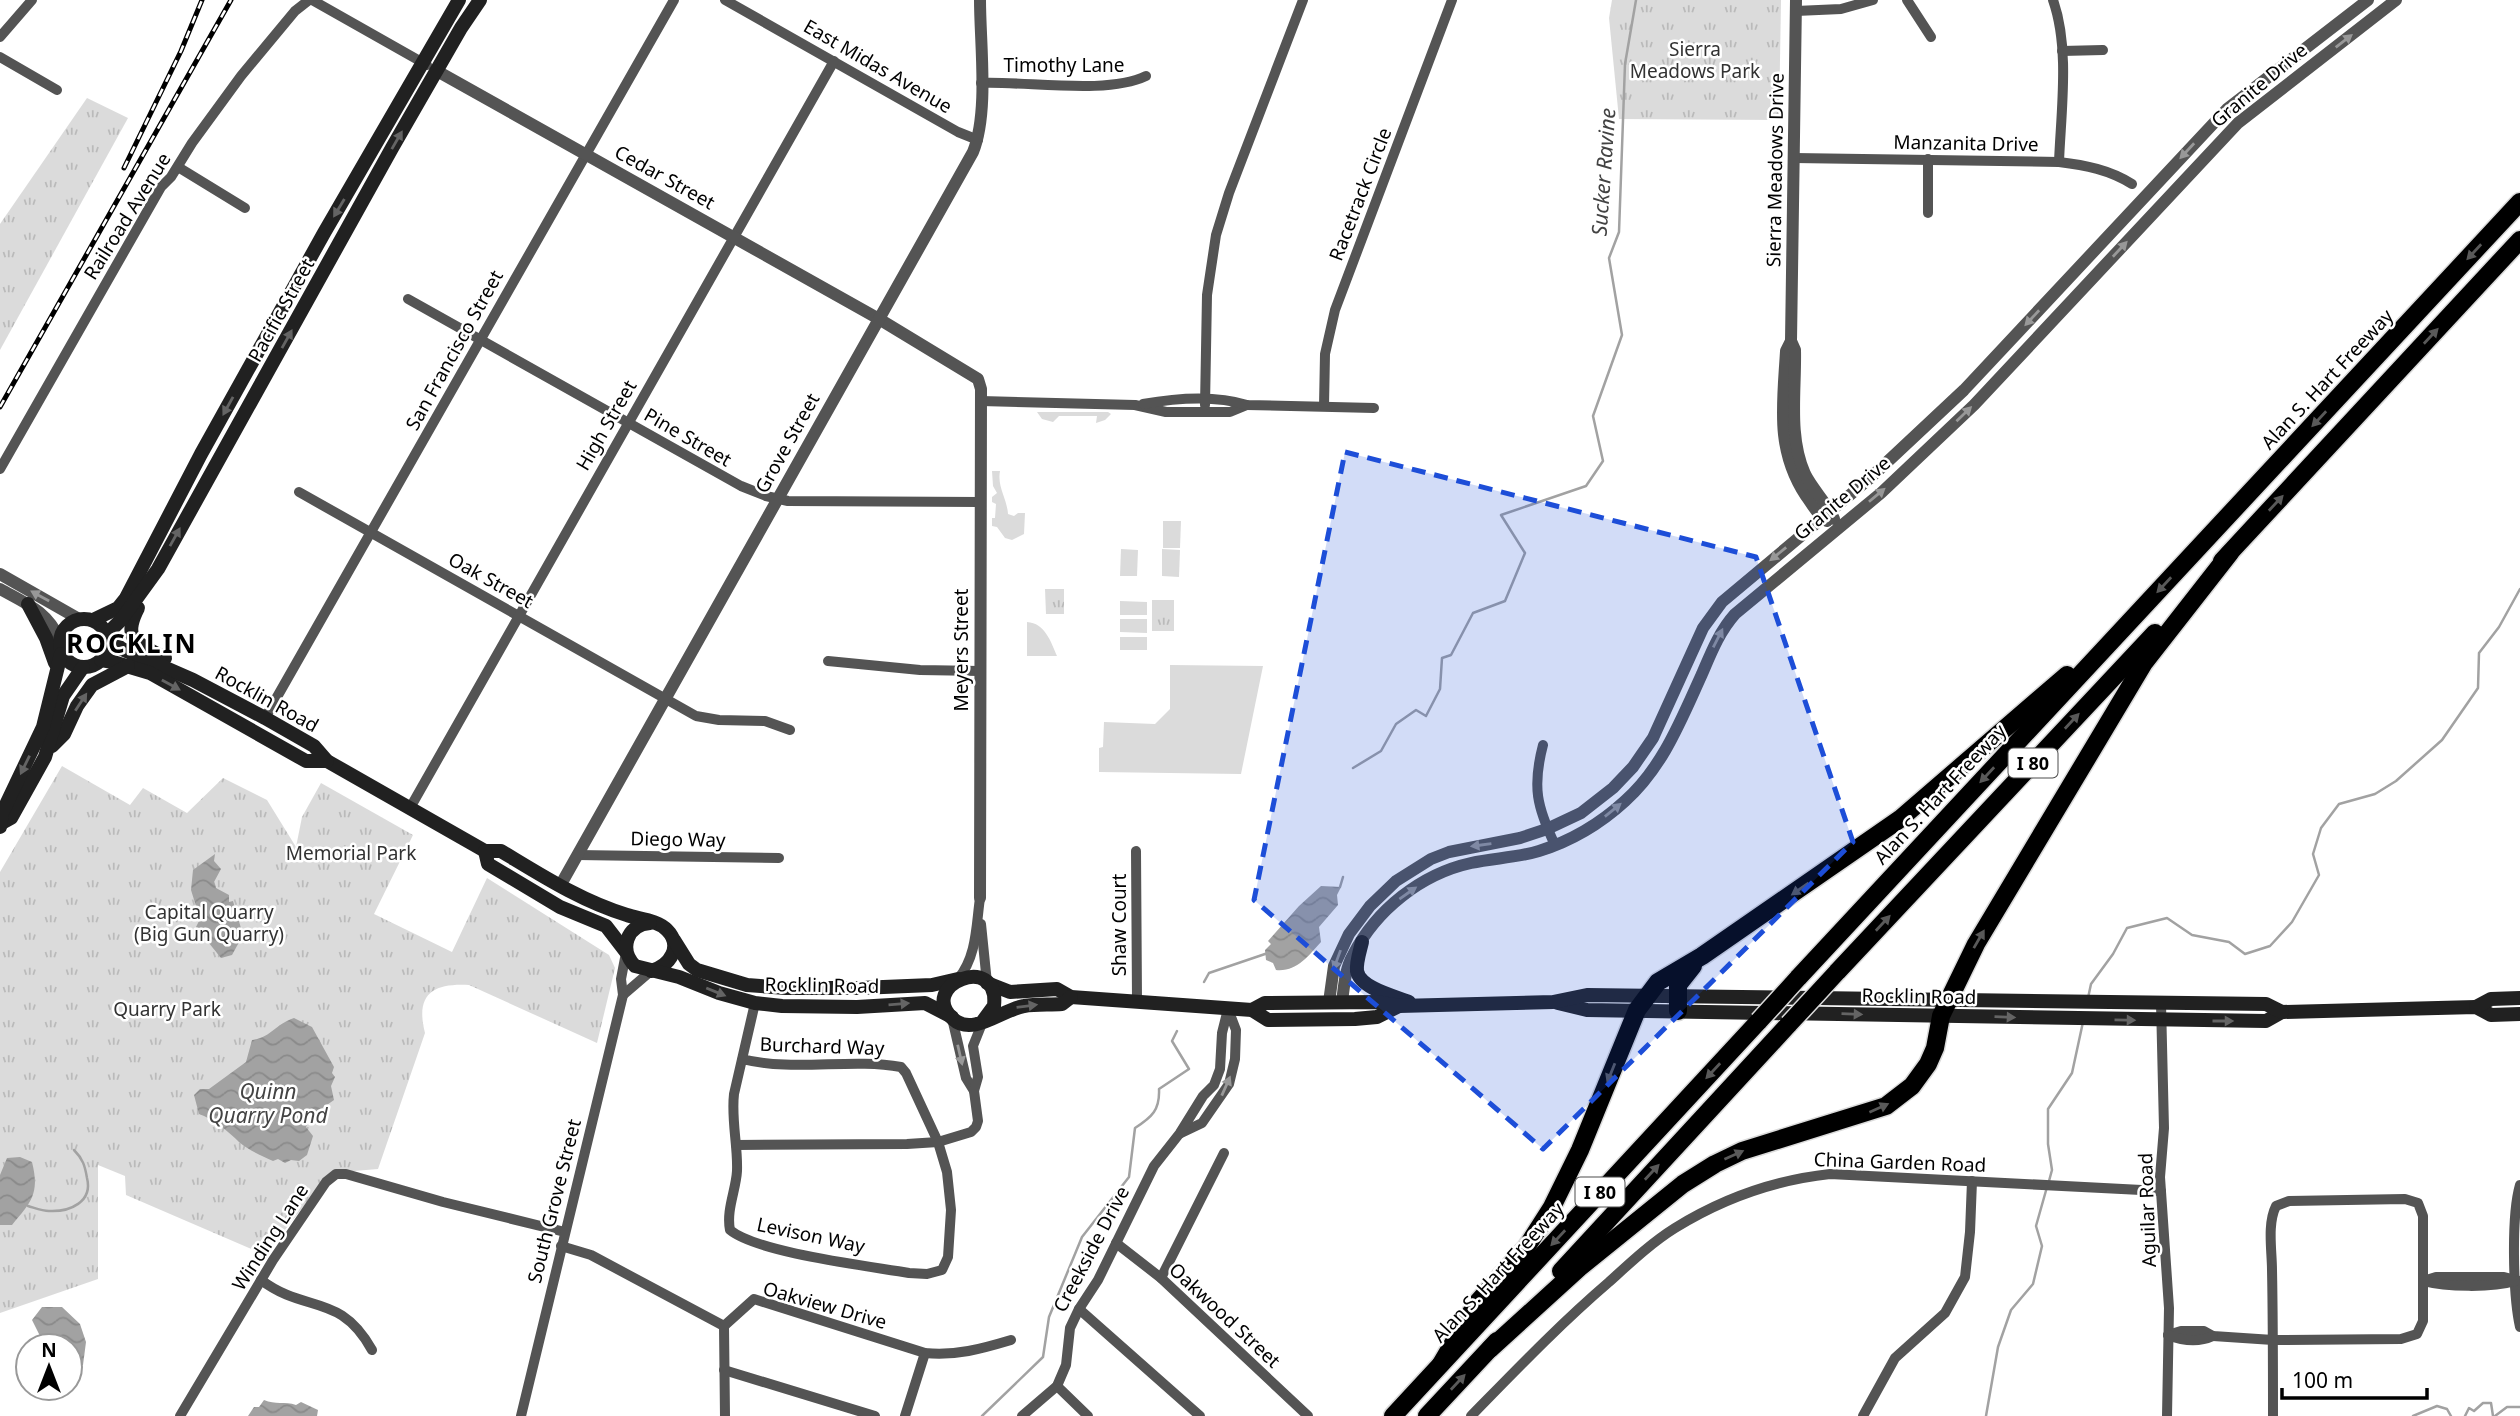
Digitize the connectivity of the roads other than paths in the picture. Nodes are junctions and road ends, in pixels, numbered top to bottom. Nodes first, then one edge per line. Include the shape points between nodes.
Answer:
1 (32, 0) edge
2 (311, 0) edge
3 (459, 0) edge
4 (480, 0) edge
5 (674, 0) edge
6 (725, 0) edge
7 (980, 0) edge
8 (1303, 0) edge
9 (1452, 0) edge
10 (1873, 0) edge
11 (1907, 0) edge
12 (2053, 0) edge
13 (2368, 0) edge
14 (2396, 0) edge
15 (1796, 6) edge
16 (0, 37) edge
17 (1931, 37) dead end
18 (2103, 50) dead end
19 (2062, 51) junction
20 (0, 57) edge
21 (834, 61) junction
22 (421, 62) junction
23 (437, 71) junction
24 (1146, 76) dead end
25 (981, 83) junction
26 (57, 90) dead end
27 (978, 140) junction
28 (586, 155) junction
29 (1794, 158) junction
30 (1928, 159) junction
31 (2059, 162) junction
32 (178, 167) junction
33 (2132, 184) dead end
34 (2520, 202) edge
35 (245, 208) dead end
36 (1928, 213) dead end
37 (732, 237) junction
38 (2520, 240) edge
39 (408, 299) dead end
40 (879, 319) junction
41 (480, 339) junction
42 (1791, 341) junction
43 (981, 401) junction
44 (1796, 401) junction
45 (1205, 403) junction
46 (1135, 405) junction
47 (1247, 405) junction
48 (1324, 406) junction
49 (1374, 408) dead end
50 (628, 422) junction
51 (1784, 441) junction
52 (0, 470) edge
53 (299, 492) dead end
54 (777, 499) junction
55 (980, 502) junction
56 (1827, 515) junction
57 (1838, 528) junction
58 (372, 532) junction
59 (2230, 553) junction
60 (158, 569) junction
61 (0, 575) edge
62 (0, 589) edge
63 (27, 604) junction
64 (519, 615) junction
65 (2133, 618) junction
66 (86, 620) junction
67 (109, 636) junction
68 (61, 647) junction
69 (101, 660) junction
70 (828, 661) dead end
71 (128, 666) junction
72 (83, 667) junction
73 (57, 670) junction
74 (980, 671) junction
75 (193, 680) junction
76 (665, 698) junction
77 (212, 708) junction
78 (265, 718) junction
79 (790, 730) dead end
80 (1543, 745) dead end
81 (47, 751) junction
82 (327, 761) junction
83 (410, 808) junction
84 (1, 825) edge
85 (1547, 829) junction
86 (1555, 845) junction
87 (485, 851) junction
88 (1136, 851) dead end
89 (577, 855) junction
90 (779, 858) dead end
91 (500, 871) junction
92 (560, 886) junction
93 (980, 898) junction
94 (594, 922) junction
95 (651, 922) junction
96 (672, 937) junction
97 (1362, 942) junction
98 (626, 952) junction
99 (1702, 956) junction
100 (651, 971) junction
101 (958, 979) junction
102 (987, 983) junction
103 (859, 988) junction
104 (816, 989) junction
105 (623, 995) junction
106 (1071, 996) junction
107 (2520, 998) edge
108 (1137, 1000) junction
109 (1335, 1002) junction
110 (755, 1003) junction
111 (1642, 1003) junction
112 (2161, 1003) junction
113 (1678, 1004) junction
114 (1417, 1005) junction
115 (782, 1006) junction
116 (1399, 1006) junction
117 (2476, 1007) junction
118 (1945, 1008) junction
119 (1227, 1009) junction
120 (1252, 1010) junction
121 (2282, 1012) junction
122 (2520, 1014) edge
123 (952, 1017) junction
124 (1334, 1019) junction
125 (2162, 1020) junction
126 (983, 1021) junction
127 (742, 1059) junction
128 (974, 1091) junction
129 (1180, 1133) junction
130 (938, 1142) junction
131 (736, 1145) junction
132 (1224, 1153) dead end
133 (1976, 1182) junction
134 (2520, 1185) edge
135 (2161, 1191) junction
136 (565, 1232) junction
137 (1116, 1243) junction
138 (561, 1246) junction
139 (1161, 1278) junction
140 (261, 1280) junction
141 (2423, 1281) junction
142 (2518, 1281) edge
143 (1079, 1309) junction
144 (724, 1326) junction
145 (2520, 1327) edge
146 (2168, 1335) junction
147 (1010, 1340) dead end
148 (2273, 1340) junction
149 (1490, 1349) junction
150 (372, 1350) dead end
151 (925, 1353) junction
152 (1441, 1364) junction
153 (724, 1370) junction
154 (1057, 1387) junction
155 (180, 1416) edge
156 (521, 1416) edge
157 (725, 1416) edge
158 (875, 1416) edge
159 (905, 1416) edge
160 (1022, 1416) edge
161 (1088, 1416) edge
162 (1200, 1416) edge
163 (1308, 1416) edge
164 (1393, 1416) edge
165 (1427, 1416) edge
166 (1471, 1416) edge
167 (1863, 1416) edge
168 (2167, 1416) edge
169 (2273, 1416) edge

1 - 16 street
2 - 22 street, Cedar Street
2 - 32 street, Railroad Avenue via 295,12 241,76
3 - 22 main road, Pacific Street
4 - 23 main road, Pacific Street
5 - 28 street, San Francisco Street
6 - 21 street, East Midas Avenue
7 - 25 street, Grove Street
8 - 45 street via 1216,235 1207,295
9 - 48 street, Racetrack Circle via 1335,310 1325,354
10 - 15 street via 1841,9
11 - 17 street
12 - 19 street
13 -> 56 street, Granite Drive via 2213,123 1964,390
57 -> 14 street, Granite Drive via 1974,405 2238,122
15 - 29 street, Sierra Meadows Drive
18 - 19 street
19 - 31 street
20 - 26 street
21 - 27 street, East Midas Avenue
21 - 37 street, High Street
22 - 23 street, Cedar Street
22 -> 66 main road, Pacific Street via 201,454 126,598 118,608
23 - 28 street, Cedar Street
60 -> 23 main road, Pacific Street
24 - 25 street, Timothy Lane via 1110,85
25 - 27 street, Grove Street
27 - 40 street, Grove Street
28 - 37 street, Cedar Street
28 - 41 street, San Francisco Street
29 - 30 street, Manzanita Drive
29 - 42 street, Sierra Meadows Drive
30 - 31 street, Manzanita Drive
30 - 36 street
31 - 33 street, Manzanita Drive via 2099,169
32 - 35 street
32 - 52 street, Railroad Avenue via 161,187
34 -> 65 highway, Alan S. Hart Freeway / I 80
37 - 40 street, Cedar Street
37 - 50 street, High Street
59 -> 38 highway, I 80
39 - 41 street, Pine Street
40 - 43 street, Cedar Street via 973,374 980,383
40 - 54 street, Grove Street
41 - 50 street, Pine Street
41 - 58 street, San Francisco Street
42 - 44 street, Sierra Meadows Drive
42 - 51 street, Sierra Meadows Drive via 1786,351
43 - 46 street
43 - 55 street, Meyers Street
44 - 51 street
44 - 56 street, Sierra Meadows Drive via 1801,463
45 - 46 street via 1166,400
45 - 47 street via 1231,400
46 - 47 street via 1166,412 1230,412
47 - 48 street
48 - 49 street
50 - 54 street, Pine Street via 741,486
50 - 64 street, High Street
51 - 56 street, Sierra Meadows Drive via 1796,478
53 - 58 street, Oak Street
54 - 55 street, Pine Street
54 - 76 street, Grove Street
55 - 74 street, Meyers Street
56 - 57 street, Sierra Meadows Drive
56 -> 85 street, Granite Drive via 1722,602 1703,628 1653,738 1625,777 1581,813
86 -> 57 street, Granite Drive via 1608,815 1637,789 1672,740 1727,624
58 - 64 street, Oak Street
58 - 78 street, San Francisco Street
118 -> 59 highway via 1976,944 2144,663
149 -> 59 highway, I 80, bridge
60 - 67 main road, Pacific Street
60 - 75 main road via 132,618 130,634
66 -> 61 street
62 - 63 street
63 - 68 street via 52,623
63 - 73 main road via 52,650
64 - 76 street, Oak Street
64 - 83 street, High Street
65 -> 99 highway via 1900,820
65 -> 152 highway, Alan S. Hart Freeway / I 80, bridge
66 - 67 main road
66 - 68 main road via 66,627
67 - 69 main road
67 - 75 main road, Rocklin Road via 122,649
68 - 72 main road via 66,660
68 - 73 main road
69 - 71 main road, Rocklin Road
69 - 72 main road
70 - 74 street
71 -> 77 main road, Rocklin Road via 150,673
81 -> 71 main road via 64,734 92,685
72 - 81 main road via 63,695
73 -> 84 main road via 43,727 2,813
74 - 93 street, Meyers Street
75 - 78 main road, Rocklin Road
76 - 79 street, Oak Street via 696,716 765,720
76 - 89 street, Grove Street
77 - 78 main road via 230,710 256,722
77 - 82 main road, Rocklin Road via 306,761
78 - 82 main road, Rocklin Road via 314,746
80 - 85 street via 1536,791
81 - 84 main road via 11,818
82 - 83 main road, Rocklin Road
83 - 87 main road, Rocklin Road
85 - 86 street
85 -> 109 street, Granite Drive via 1449,852 1396,881 1349,934 1334,966
97 -> 86 street, Granite Drive via 1394,903 1432,878 1470,863
87 - 91 main road, Rocklin Road via 488,864
87 - 92 main road, Rocklin Road via 501,851
88 - 108 street, Shaw Court
89 - 90 street, Diego Way
89 - 92 street, Grove Street
91 - 92 main road via 512,868 551,887
91 - 94 main road, Rocklin Road
92 - 94 main road via 566,898
92 - 95 main road, Rocklin Road via 594,904
93 - 101 street, Meyers Street via 973,954
93 - 102 street, Meyers Street
94 - 98 main road, Rocklin Road via 612,932
95 - 96 main road via 666,928
95 - 98 main road via 631,931
96 - 100 main road via 670,959
96 - 104 main road, Rocklin Road via 697,970 747,985
97 - 109 street, Granite Drive
97 - 114 main road via 1357,971 1364,984
98 - 100 main road via 635,966
98 - 105 street, South Grove Street
99 - 111 highway via 1658,982
99 - 113 highway via 1678,985
100 - 105 street
100 -> 110 main road, Rocklin Road
101 - 102 main road via 973,976
101 - 103 main road, Rocklin Road via 932,985
101 - 123 main road via 945,999
102 - 106 main road, Rocklin Road via 1010,992 1057,989
102 - 126 main road via 994,1006
103 - 104 main road, Rocklin Road
103 - 115 main road via 856,998 814,999
104 - 110 main road via 787,998 764,997
105 - 136 street, South Grove Street
106 - 108 main road, Rocklin Road
126 -> 106 main road, Rocklin Road via 1025,1005 1062,1004
107 - 117 main road, Rocklin Road via 2491,999
108 - 119 main road, Rocklin Road
109 - 116 main road, Rocklin Road
109 - 120 main road, Rocklin Road via 1265,1003
109 - 124 main road
110 - 115 main road, Rocklin Road
110 - 127 street, Levison Way
111 - 113 main road, Rocklin Road
111 - 114 main road, Rocklin Road via 1587,1010 1553,1002
111 -> 152 highway via 1552,1208 1526,1248 1476,1304
112 - 118 main road, Rocklin Road
112 - 121 main road, Rocklin Road via 2266,1004
112 - 125 street, Aguilar Road
113 - 118 main road, Rocklin Road
114 - 116 main road, Rocklin Road
115 -> 123 main road, Rocklin Road via 920,1003
116 - 124 main road, Rocklin Road via 1377,1017
117 - 121 main road, Rocklin Road
117 - 122 main road, Rocklin Road via 2491,1015
118 -> 125 main road, Rocklin Road via 2068,1019
149 -> 118 highway via 1654,1205 1715,1164 1755,1147 1867,1114 1900,1097 1928,1064
119 - 120 main road, Rocklin Road
119 - 129 street, Creekside Drive via 1220,1069
129 -> 119 street, Creekside Drive via 1202,1123 1229,1083 1236,1030
120 - 124 main road, Rocklin Road via 1268,1020
125 -> 121 main road, Rocklin Road via 2266,1021
123 - 126 main road via 970,1025
123 -> 128 street via 966,1078
125 - 135 street, Aguilar Road
126 - 128 street via 973,1046 978,1077
127 - 130 street, Burchard Way via 768,1064 901,1067
127 - 131 street, Levison Way via 732,1108
128 - 130 street via 976,1127
129 - 137 street, Creekside Drive via 1154,1166
130 - 131 street
130 - 131 street, Levison Way via 950,1188 948,1256 942,1270 927,1274 796,1253 735,1234 729,1223
132 - 139 street
133 - 135 street, China Garden Road
133 - 166 street, China Garden Road via 1830,1174 1795,1178 1740,1195 1650,1245 1558,1326
133 - 167 street via 1965,1277 1944,1313 1895,1358
134 - 142 street via 2515,1208
135 - 146 street, Aguilar Road
136 - 138 street, South Grove Street
136 - 140 street, Winding Lane via 341,1173 326,1182
137 - 139 street, Oakwood Street
137 - 143 street, Creekside Drive
138 - 144 street via 591,1255
138 - 156 street, South Grove Street
139 - 163 street, Oakwood Street
140 - 150 street via 285,1294 337,1311 362,1332
140 - 155 street, Winding Lane
141 - 142 street
141 - 148 street via 2423,1321 2417,1335
141 - 148 street via 2424,1216 2418,1203 2281,1203 2272,1218
142 - 145 street
143 - 154 street, Creekside Drive via 1069,1328 1066,1365
143 - 162 street
144 - 151 street, Oakview Drive via 754,1299
144 - 153 street
146 - 148 street via 2204,1331 2213,1336
146 - 168 street, Aguilar Road
147 - 151 street via 969,1352
148 - 169 street
165 -> 149 highway, I 80
151 - 159 street
152 - 164 highway, Alan S. Hart Freeway / I 80
153 - 157 street
153 - 158 street
154 - 160 street
154 - 161 street

